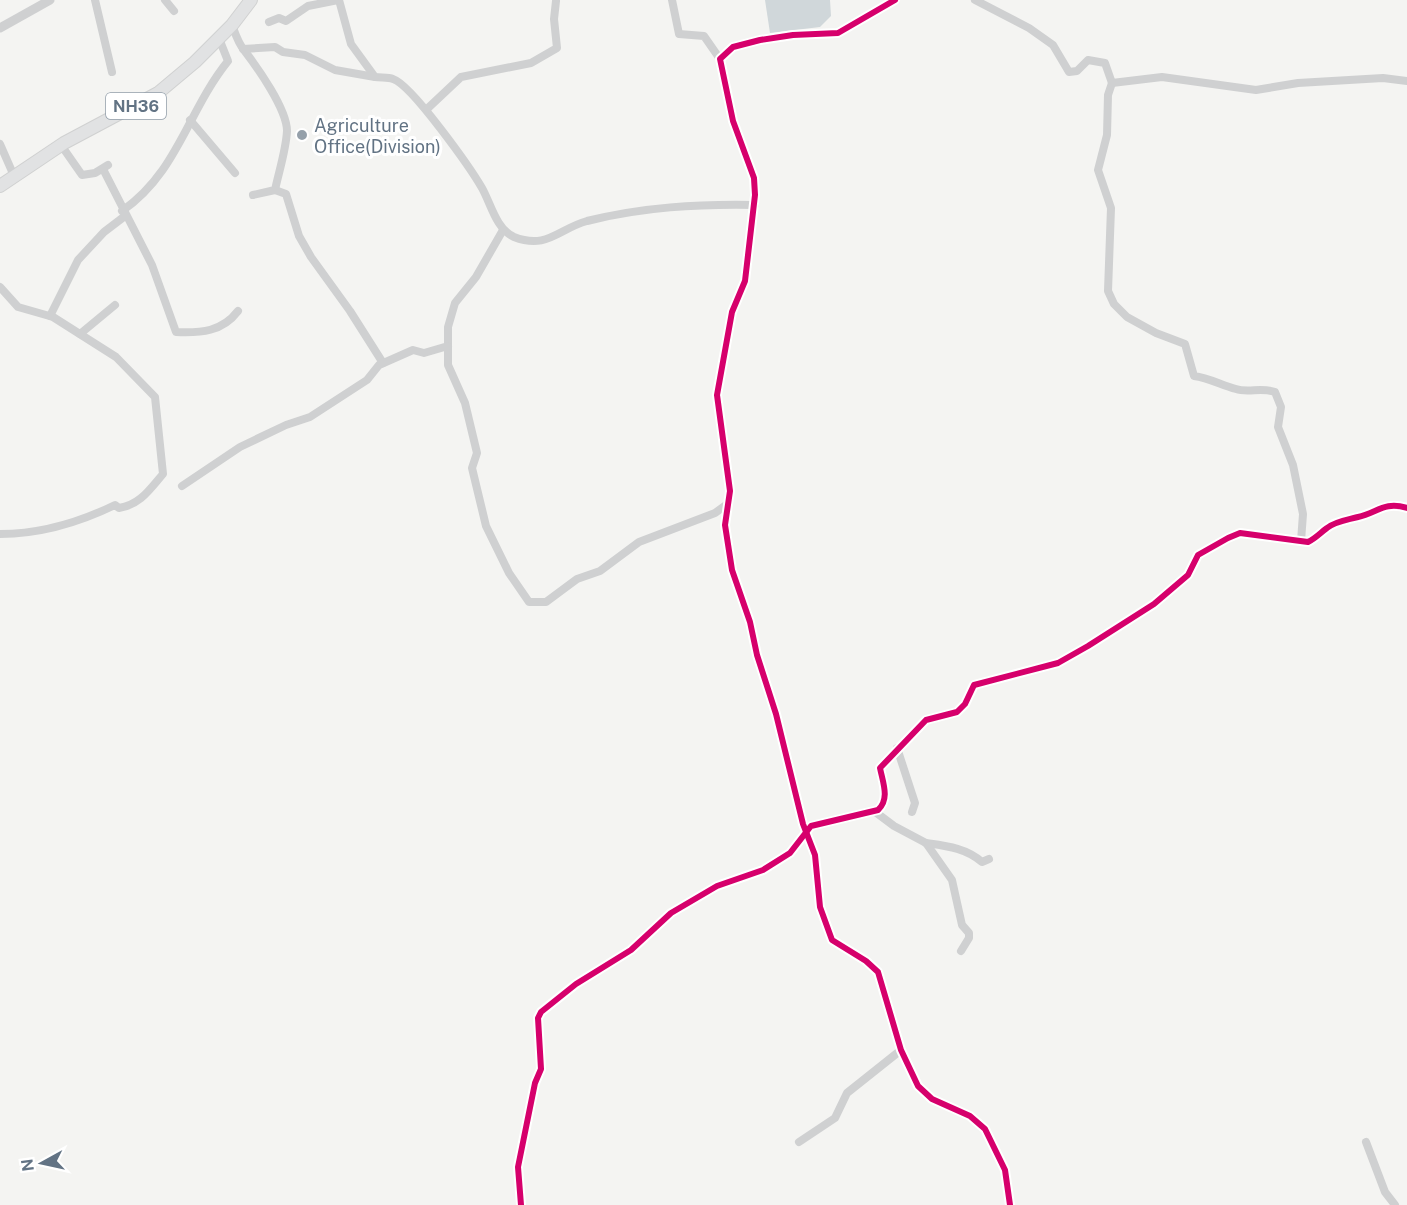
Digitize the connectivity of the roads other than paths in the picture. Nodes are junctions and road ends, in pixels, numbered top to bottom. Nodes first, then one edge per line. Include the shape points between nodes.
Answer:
1 (50, 0) edge
2 (95, 0) edge
3 (165, 0) edge
4 (339, 0) edge
5 (672, 0) edge
6 (895, 0) edge
7 (975, 0) edge
8 (556, 1) edge
9 (246, 2) edge
10 (174, 11) dead end
11 (269, 22) dead end
12 (232, 25) junction
13 (0, 28) edge
14 (218, 36) junction
15 (243, 49) junction
16 (720, 59) junction
17 (112, 72) dead end
18 (375, 77) junction
19 (1407, 81) edge
20 (1112, 83) junction
21 (427, 109) junction
22 (190, 120) junction
23 (0, 144) edge
24 (61, 145) junction
25 (235, 173) dead end
26 (14, 176) junction
27 (0, 186) edge
28 (275, 190) junction
29 (253, 195) dead end
30 (755, 205) junction
31 (124, 213) junction
32 (503, 230) junction
33 (0, 287) edge
34 (115, 305) dead end
35 (238, 311) dead end
36 (50, 316) junction
37 (80, 334) junction
38 (448, 346) junction
39 (383, 363) junction
40 (182, 486) dead end
41 (726, 505) junction
42 (1407, 508) edge
43 (0, 534) edge
44 (1301, 541) junction
45 (897, 748) junction
46 (874, 811) junction
47 (912, 812) dead end
48 (806, 833) junction
49 (926, 843) junction
50 (989, 860) dead end
51 (961, 951) dead end
52 (901, 1050) junction
53 (799, 1142) dead end
54 (1366, 1142) dead end
55 (521, 1205) edge
56 (1010, 1205) edge
57 (1395, 1205) edge

1 - 13 street
2 - 17 street
3 - 10 street
4 - 11 street via 308,6 286,21 279,18
4 - 18 street via 351,44
5 - 16 street via 679,34 704,36
6 - 16 street via 838,33 760,40 734,47
7 - 20 street via 1053,45 1069,72 1077,71 1089,60 1105,63
8 - 21 street via 557,48 531,63 461,77
9 - 12 highway, NH36
12 - 14 highway, NH36
12 - 15 street
14 - 22 street via 228,61
14 - 24 highway, NH36 via 158,93
15 - 18 street via 275,47 305,55 335,70
15 - 28 street via 272,91 287,130
16 - 30 street via 733,122 753,178
18 - 21 street via 396,80
19 - 20 street via 1383,78 1298,83 1256,90 1162,77
20 - 44 street via 1107,135 1098,170 1111,208 1108,291 1127,317 1185,344 1194,376 1238,390 1275,392 1281,407 1278,427 1293,465 1303,514
21 - 32 street via 481,186
22 - 25 street
22 - 31 street via 159,179
23 - 26 street
24 - 26 highway, NH36
24 - 31 street via 82,175 105,167
26 - 27 highway, NH36
28 - 29 street
28 - 39 street via 286,194 299,236 311,257
30 - 32 street via 664,207 621,213 580,223 538,242 514,237
30 - 41 street via 745,281 732,312 717,395 730,491
31 - 35 street via 152,265 176,332 204,333 229,322
31 - 36 street via 78,260
32 - 38 street via 476,277 455,303 448,327
33 - 36 street via 18,307
34 - 37 street
36 - 37 street
37 - 43 street via 116,357 155,397 164,474 131,506 114,505 62,526
38 - 39 street via 424,353 414,350
38 - 41 street via 448,365 465,403 477,453 472,468 486,526 529,603 546,602 577,579 600,571 639,542 716,513
39 - 40 street via 367,381 310,417 248,443
41 - 48 street via 732,570 776,714
42 - 44 street via 1389,506 1372,510 1327,527 1308,542
44 - 45 street via 1240,533 1228,538 1198,555 1188,575 1154,604 1058,663 974,685 957,712 926,720
45 - 46 street via 880,768 884,804
45 - 47 street via 915,803
46 - 48 street via 811,826
46 - 49 street
48 - 52 street via 815,855 820,907 832,940 878,972
48 - 55 street via 790,853 763,870 728,881 671,913 630,950 541,1012 541,1069 518,1167
49 - 50 street via 957,848 982,862
49 - 51 street via 952,880 962,925 969,938
52 - 53 street via 847,1094 835,1118
52 - 56 street via 918,1086 932,1099 970,1116 985,1129 1005,1170
54 - 57 street via 1385,1192

